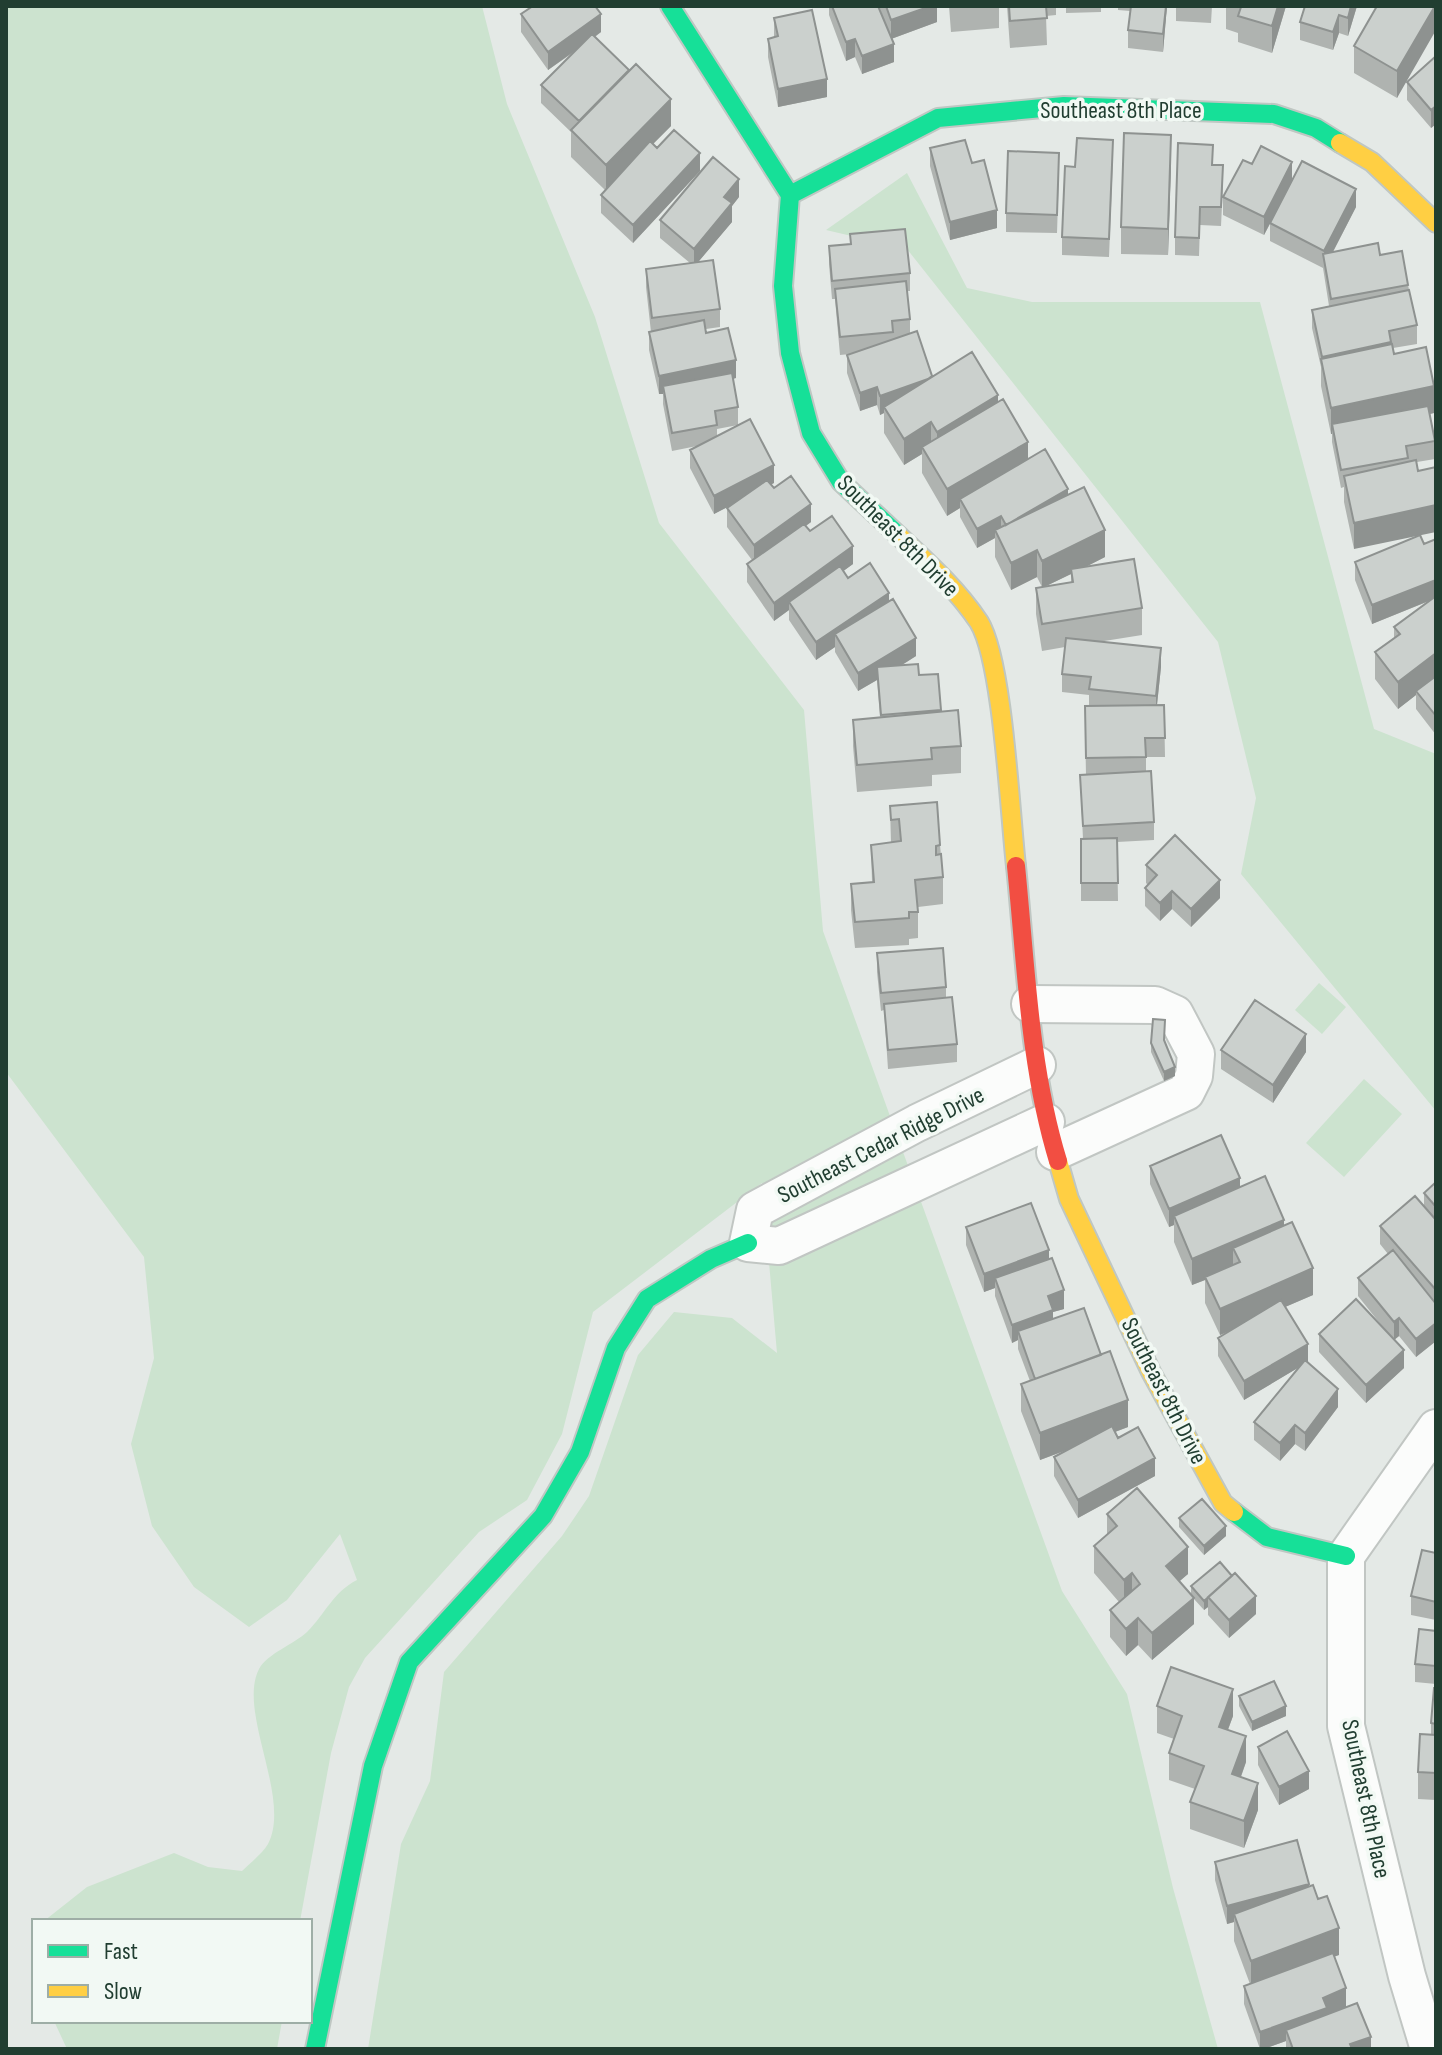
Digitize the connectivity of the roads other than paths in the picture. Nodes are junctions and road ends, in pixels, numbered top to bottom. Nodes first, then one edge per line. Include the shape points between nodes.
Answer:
1 (670, 6) edge
2 (790, 195) junction
3 (1436, 223) edge
4 (1030, 1004) junction
5 (1037, 1065) junction
6 (1051, 1137) junction
7 (748, 1243) junction
8 (1436, 1428) edge
9 (1346, 1556) junction
10 (315, 2049) edge
11 (1429, 2049) edge

1 - 2 street
2 - 3 street, Southeast 8th Place via 938,118 1064,106 1160,107 1274,114 1316,128 1372,162
2 - 4 street, Southeast 8th Drive via 783,286 790,353 811,433 841,482 951,585 981,625 996,683
4 - 5 street, Southeast 8th Drive
4 - 6 street via 1155,1005 1175,1014 1196,1054 1186,1092
5 - 6 street, Southeast 8th Drive
5 - 7 street, Southeast Cedar Ridge Drive via 755,1210
6 - 7 street, Southeast Cedar Ridge Drive via 779,1246
6 - 9 street, Southeast 8th Drive via 1069,1199 1151,1372 1223,1503 1267,1537
7 - 10 street, Southeast Cedar Ridge Drive via 647,1299 616,1348 580,1452 543,1516 409,1662 373,1766
8 - 9 street
9 - 11 street, Southeast 8th Place via 1346,1726

